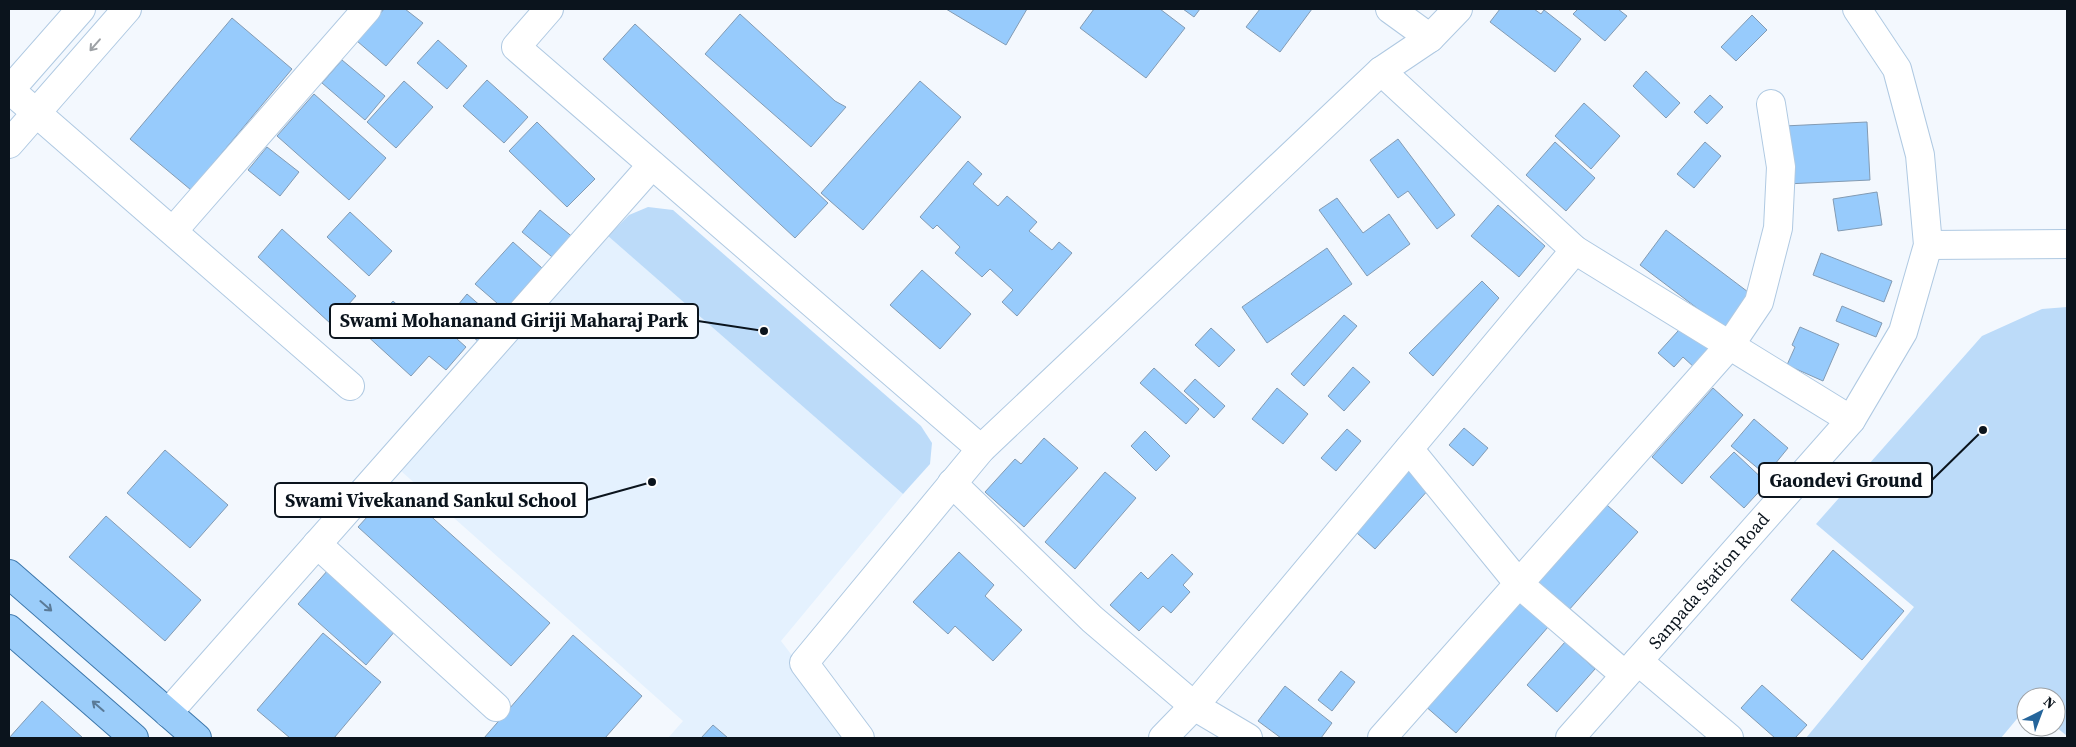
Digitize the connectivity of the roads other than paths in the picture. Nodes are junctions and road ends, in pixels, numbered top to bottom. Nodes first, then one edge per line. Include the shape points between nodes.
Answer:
1 (81, 9) edge
2 (127, 9) edge
3 (367, 9) edge
4 (549, 9) edge
5 (1390, 9) edge
6 (1458, 9) edge
7 (1857, 9) edge
8 (1430, 38) junction
9 (1381, 71) junction
10 (10, 91) edge
11 (1771, 104) dead end
12 (36, 112) junction
13 (9, 144) edge
14 (652, 165) junction
15 (173, 231) junction
16 (2067, 244) edge
17 (1928, 245) junction
18 (1575, 250) junction
19 (1730, 345) junction
20 (350, 386) dead end
21 (1851, 420) junction
22 (981, 449) junction
23 (1409, 449) junction
24 (952, 483) junction
25 (317, 544) junction
26 (9, 574) edge
27 (1519, 584) junction
28 (9, 629) edge
29 (1632, 668) junction
30 (1194, 706) junction
31 (496, 707) dead end
32 (168, 713) junction
33 (134, 738) edge
34 (197, 738) edge
35 (860, 738) edge
36 (1163, 738) edge
37 (1248, 738) edge
38 (1382, 738) edge
39 (1570, 738) edge
40 (1729, 738) edge

1 - 10 street
2 -> 12 street
3 - 15 street
4 - 14 street via 516,47
5 - 8 street
6 - 8 street
7 - 17 street, Sanpada Station Road via 1897,69 1920,155
8 - 9 street
9 - 18 street
9 - 22 street
10 - 12 street
11 - 19 street via 1780,167 1778,228 1759,302
12 - 13 street
12 - 15 street
14 - 22 street
14 - 25 street
15 - 20 street
16 - 17 street
17 - 21 street, Sanpada Station Road via 1903,332
18 - 19 street
18 - 23 street
19 - 21 street
19 - 27 street
21 - 29 street, Sanpada Station Road
22 - 24 street
23 - 27 street
23 - 30 street
24 - 30 street via 1092,619
24 - 35 street via 804,663
25 - 31 street
25 - 32 street
26 -> 32 main road
27 - 29 street
27 - 38 street
33 -> 28 main road
29 - 39 street, Sanpada Station Road
29 - 40 street
30 - 36 street
30 - 37 street
32 - 34 main road

